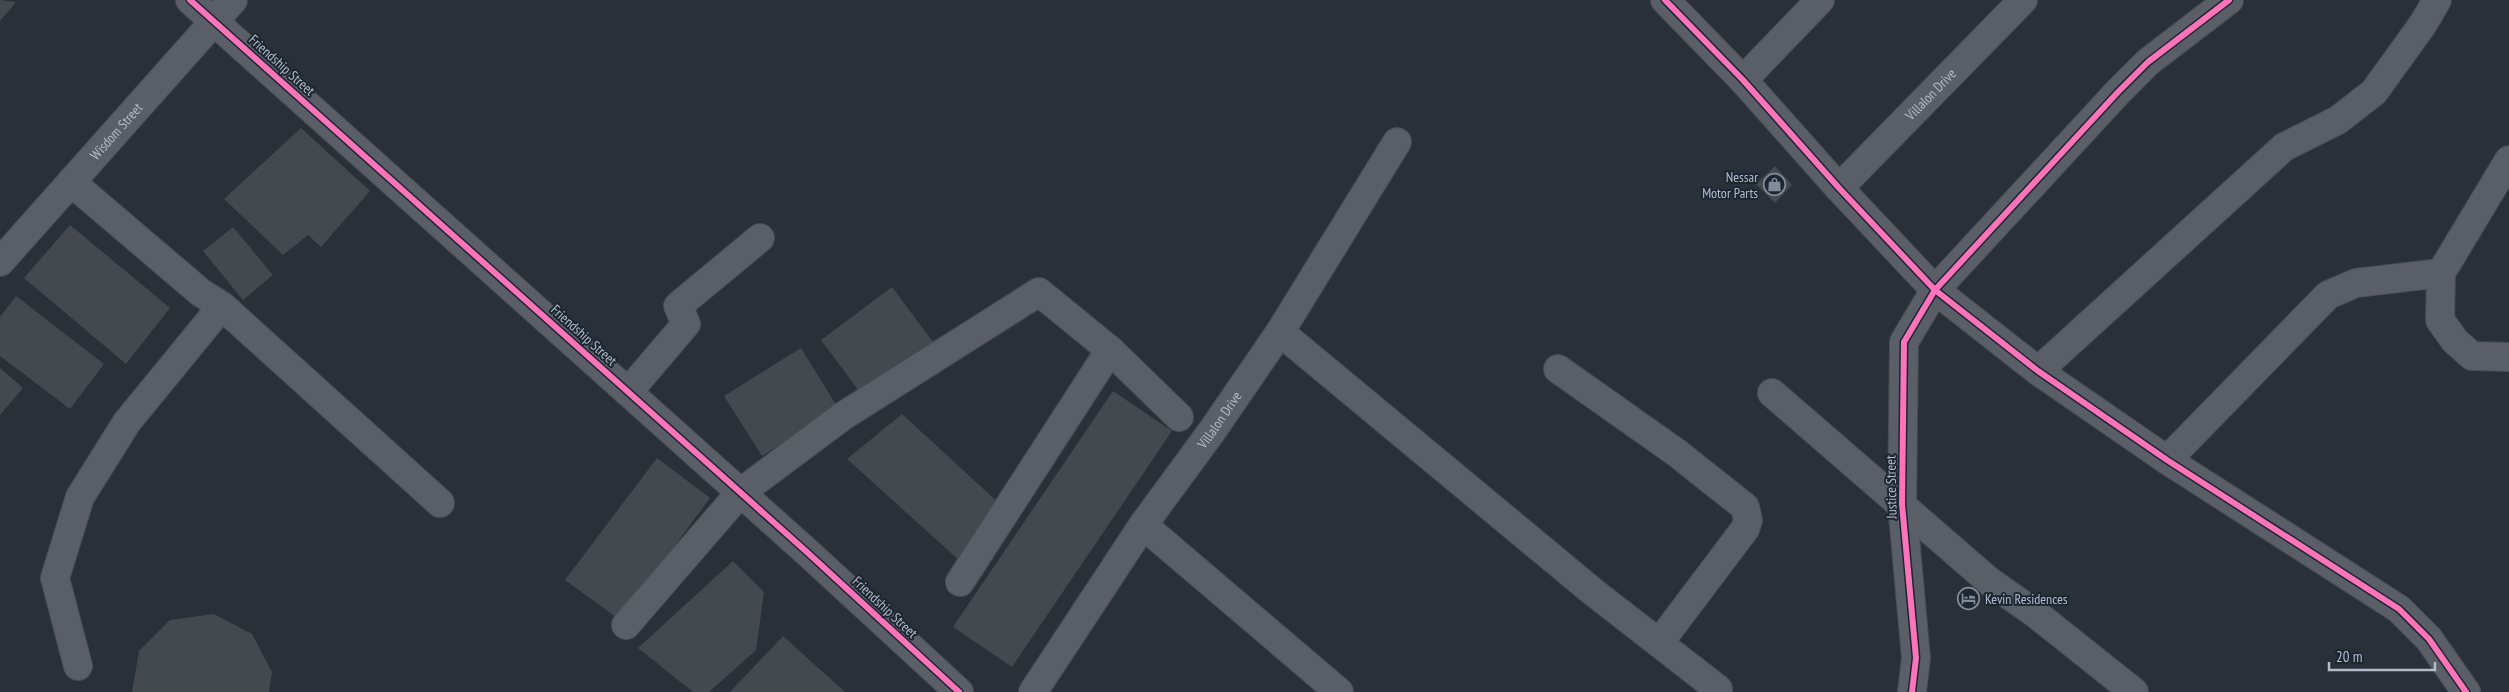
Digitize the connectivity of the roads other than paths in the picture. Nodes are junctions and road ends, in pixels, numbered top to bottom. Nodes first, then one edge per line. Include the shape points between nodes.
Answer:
1 (190, 0) edge
2 (233, 0) edge
3 (1665, 0) edge
4 (1820, 0) edge
5 (2023, 0) edge
6 (2229, 0) edge
7 (2437, 0) edge
8 (214, 21) junction
9 (1743, 80) junction
10 (1397, 142) dead end
11 (2509, 160) edge
12 (71, 182) junction
13 (1839, 188) junction
14 (760, 238) dead end
15 (0, 262) edge
16 (2441, 273) junction
17 (1935, 290) junction
18 (222, 306) junction
19 (1280, 332) junction
20 (1110, 350) junction
21 (2509, 357) edge
22 (1558, 369) dead end
23 (2038, 371) junction
24 (628, 392) junction
25 (1772, 393) dead end
26 (1179, 417) dead end
27 (2167, 460) junction
28 (740, 493) junction
29 (440, 503) dead end
30 (1902, 504) junction
31 (1143, 525) junction
32 (960, 582) dead end
33 (626, 625) dead end
34 (1659, 643) junction
35 (78, 666) dead end
36 (1718, 689) dead end
37 (959, 692) edge
38 (1033, 692) edge
39 (1339, 692) edge
40 (1912, 692) edge
41 (2134, 692) edge
42 (2466, 692) edge

1 - 8 street, Friendship Street
2 - 8 street, Wisdom Street
3 - 9 street
4 - 9 street
5 - 13 street, Villalon Drive
6 - 17 street, Justice Street via 2148,62
7 - 23 street via 2374,92 2338,120 2284,147
8 - 12 street, Wisdom Street
8 - 24 street, Friendship Street
9 - 13 street
10 - 19 street, Villalon Drive
11 - 16 street
12 - 15 street, Wisdom Street
12 - 18 street via 200,292
13 - 17 street
14 - 24 street via 678,306 686,324
16 - 21 street via 2440,320 2455,341 2472,356
16 - 27 street via 2356,283 2328,295
17 - 23 street
17 - 30 street, Justice Street via 1904,342
18 - 29 street
18 - 35 street via 127,422 80,497 55,578
19 - 31 street, Villalon Drive
19 - 34 street
20 - 26 street
20 - 28 street via 1039,292 843,416
20 - 32 street
22 - 34 street via 1677,453 1745,507 1748,520 1745,529
23 - 27 street
24 - 28 street, Friendship Street
25 - 30 street
27 - 42 street via 2399,609 2429,639
28 - 33 street
28 - 37 street, Friendship Street
30 - 40 street, Justice Street via 1916,658
30 - 41 street via 1989,581
31 - 38 street, Villalon Drive
31 - 39 street
34 - 36 street

